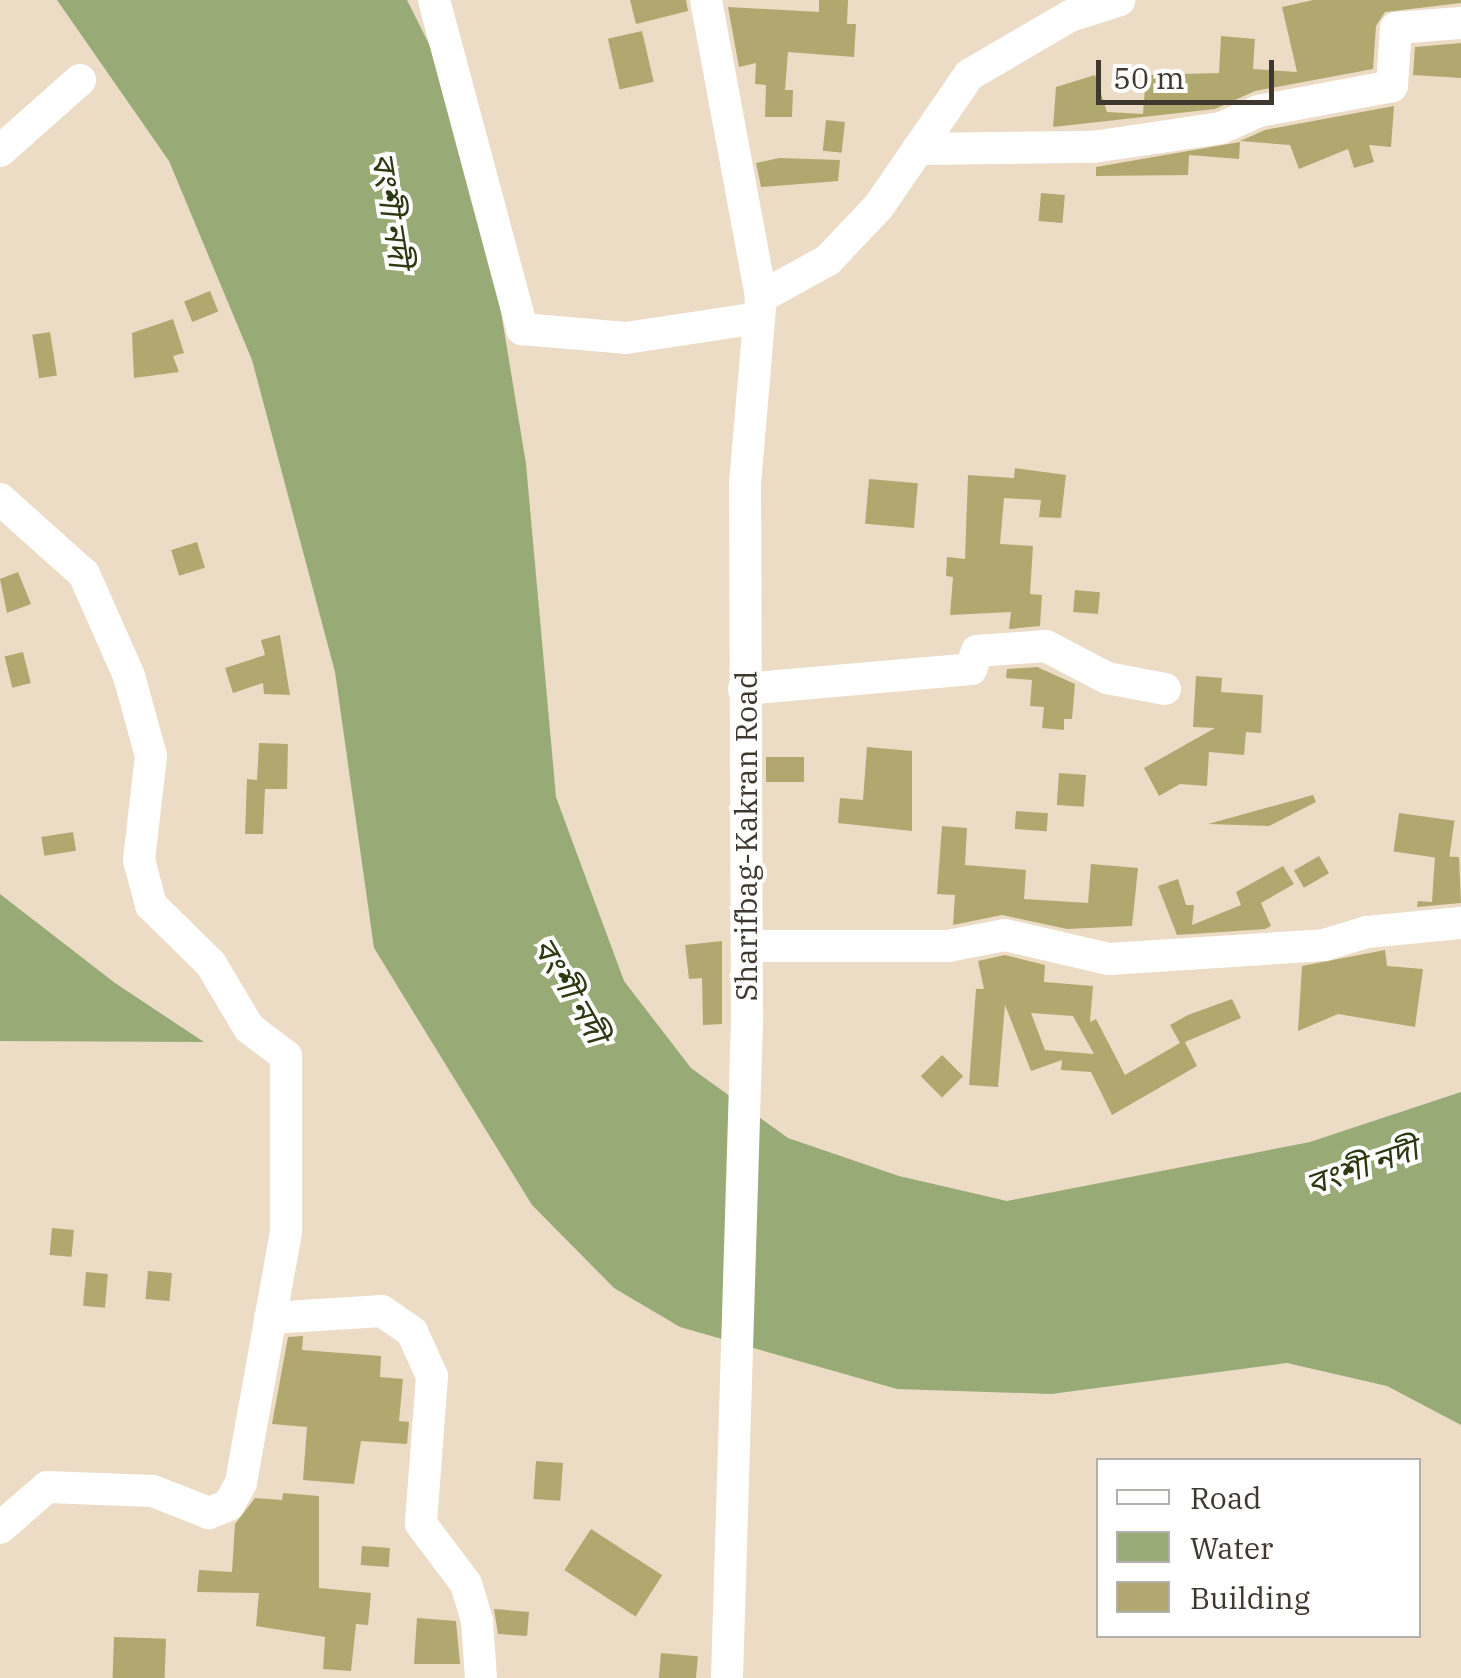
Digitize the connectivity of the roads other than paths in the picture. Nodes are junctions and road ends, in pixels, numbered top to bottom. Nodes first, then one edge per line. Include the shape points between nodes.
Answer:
1 (434, 0) edge
2 (706, 0) edge
3 (1120, 0) edge
4 (1461, 23) edge
5 (80, 80) dead end
6 (918, 149) junction
7 (0, 151) edge
8 (760, 308) junction
9 (0, 498) edge
10 (744, 689) junction
11 (1165, 689) dead end
12 (1461, 923) edge
13 (747, 946) junction
14 (270, 1318) junction
15 (0, 1528) edge
16 (481, 1678) edge
17 (726, 1678) edge

1 - 8 street via 522,329 626,338
2 - 8 street, Sharifbag-Kakran Road
3 - 6 street via 1070,16 969,76
4 - 6 street via 1396,28 1392,86 1270,108 1221,128 1093,147
5 - 7 street
6 - 8 street via 879,206 828,260
8 - 10 street, Sharifbag-Kakran Road via 745,485
9 - 14 street via 84,574 129,676 151,756 140,860 151,906 211,964 249,1028 286,1056 286,1232
10 - 11 street via 956,671 970,669 976,651 1046,646 1107,678
10 - 13 street, Sharifbag-Kakran Road
12 - 13 street via 1367,932 1324,945 1109,960 1005,935 948,946
13 - 17 street, Sharifbag-Kakran Road
14 - 15 street via 241,1482 228,1505 210,1513 153,1491 47,1487
14 - 16 street via 382,1311 412,1332 432,1376 421,1524 466,1584 477,1621

